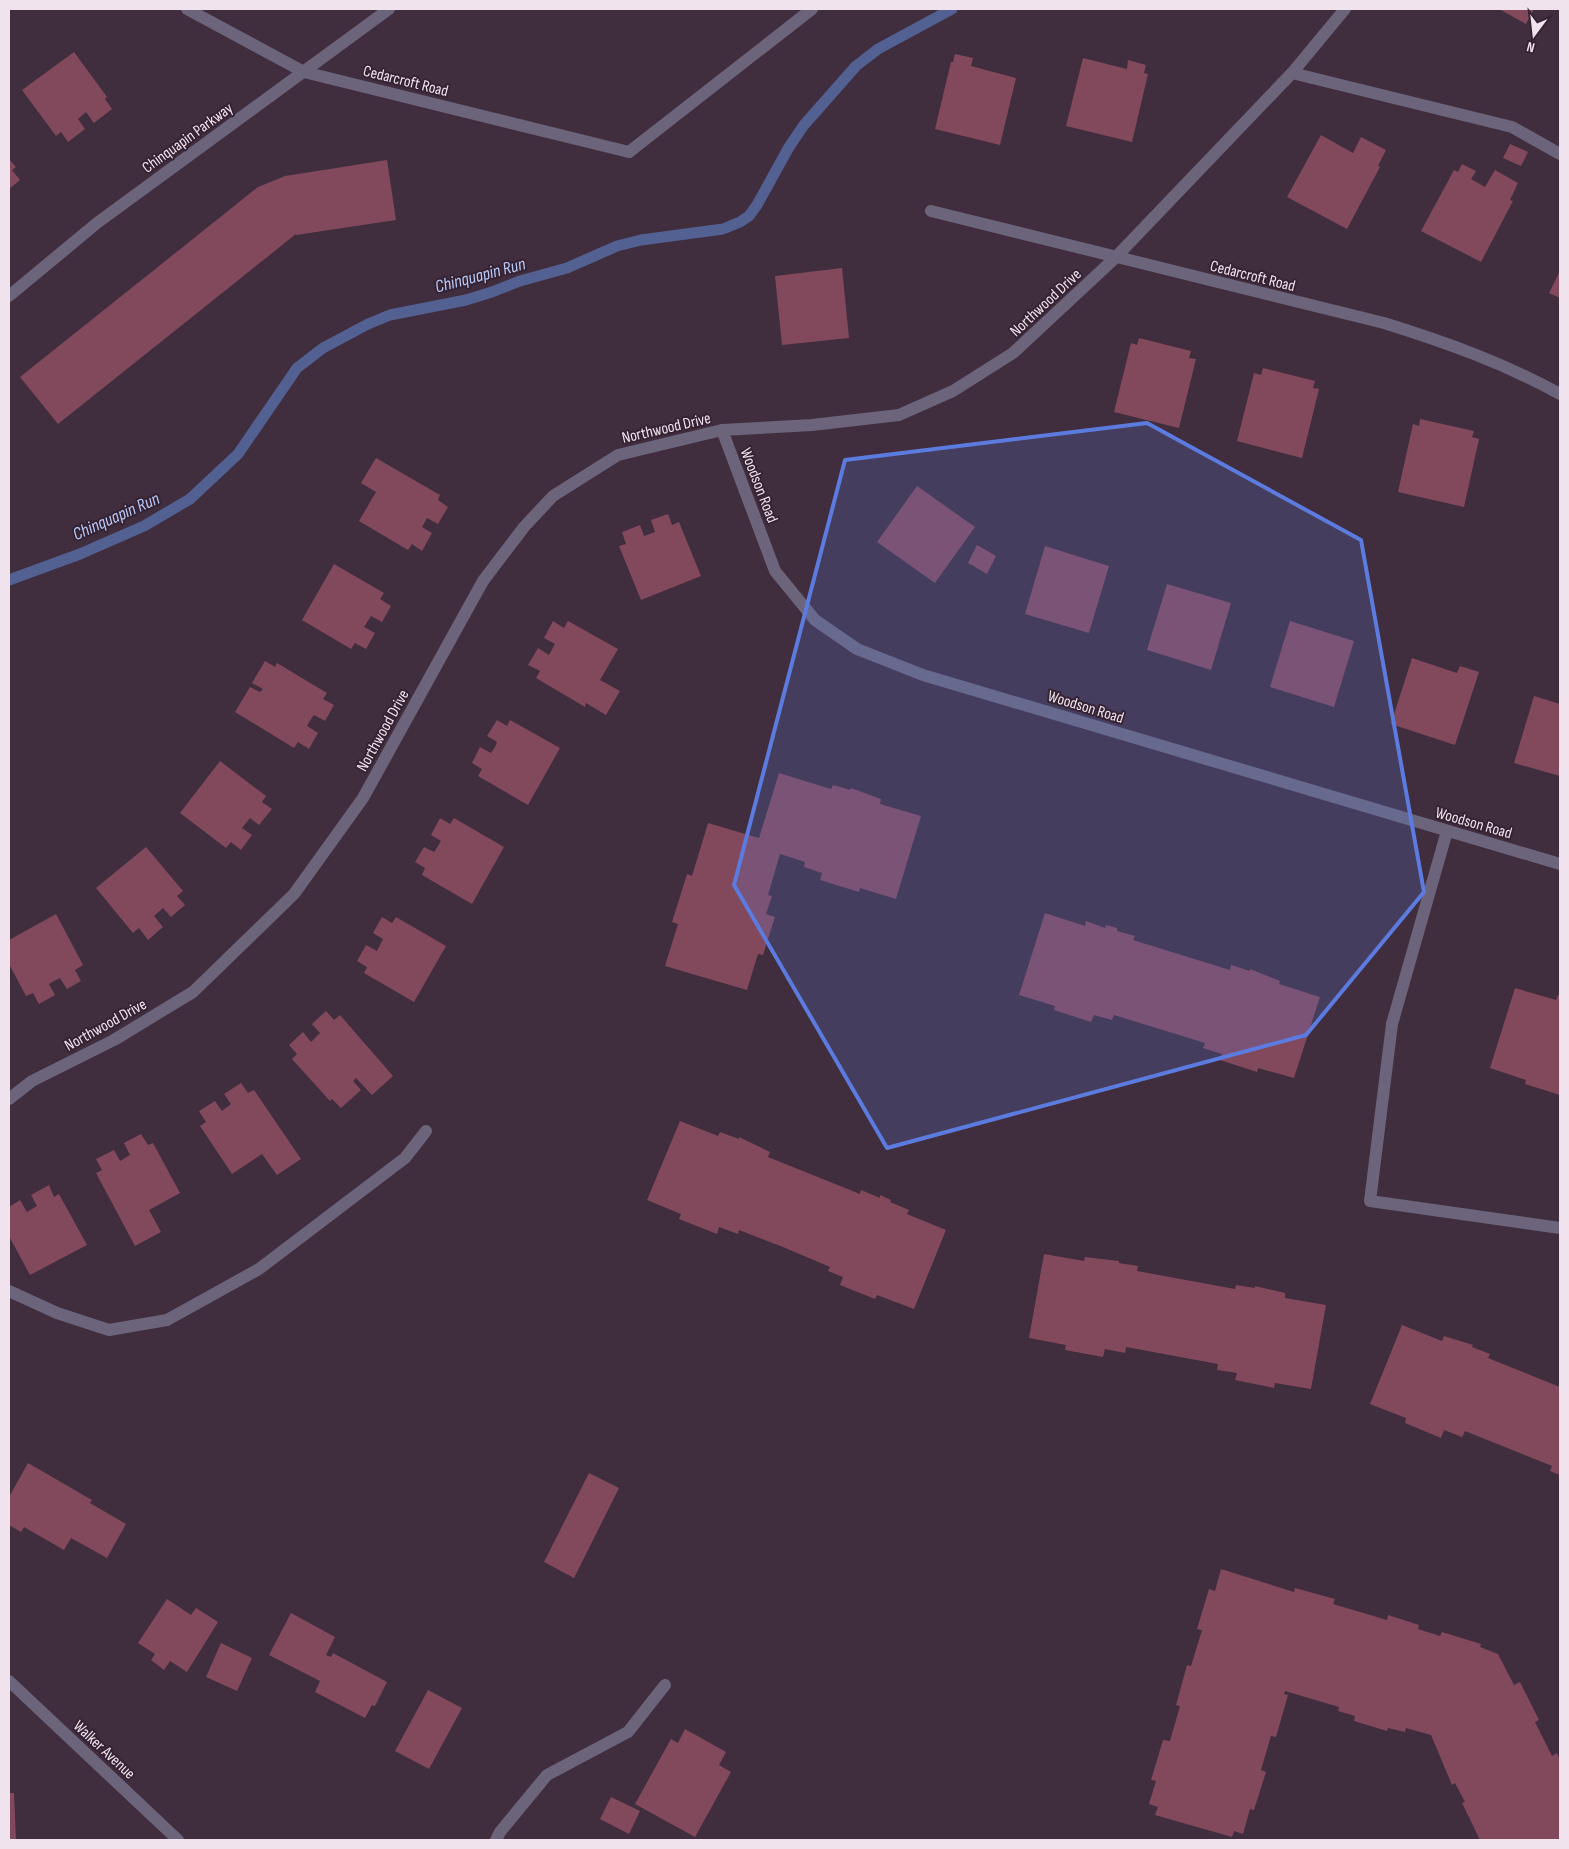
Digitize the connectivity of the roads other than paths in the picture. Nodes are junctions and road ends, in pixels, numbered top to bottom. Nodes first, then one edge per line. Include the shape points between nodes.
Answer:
1 (187, 9) edge
2 (389, 9) edge
3 (812, 9) edge
4 (1345, 9) edge
5 (304, 72) junction
6 (1292, 73) junction
7 (1560, 154) edge
8 (931, 210) dead end
9 (1115, 258) junction
10 (9, 296) edge
11 (1560, 394) edge
12 (722, 430) junction
13 (1447, 831) junction
14 (1560, 864) edge
15 (9, 1099) edge
16 (426, 1131) dead end
17 (1560, 1228) edge
18 (9, 1291) edge
19 (9, 1682) edge
20 (665, 1685) dead end
21 (178, 1840) edge
22 (496, 1840) edge

1 - 5 street, Cedarcroft Road
2 - 5 street, Chinquapin Parkway
3 - 5 street, Cedarcroft Road via 629,152
4 - 6 street, Northwood Drive
5 - 10 street, Chinquapin Parkway via 97,223
6 - 7 street via 1512,127
6 - 9 street, Northwood Drive
8 - 9 street, Cedarcroft Road
9 - 11 street, Cedarcroft Road via 1384,323 1452,344 1534,379
9 - 12 street, Northwood Drive via 1013,354 953,391 898,415 812,425
12 - 13 street, Woodson Road via 775,571 815,620 857,648 923,675
12 - 15 street, Northwood Drive via 618,455 553,496 483,581 363,798 294,894 193,992 114,1040 32,1081
13 - 14 street, Woodson Road
13 - 17 street via 1392,1024 1370,1200
16 - 18 street via 405,1158 260,1269 167,1320 110,1330 57,1314
19 - 21 street, Walker Avenue
20 - 22 street via 628,1732 547,1775

